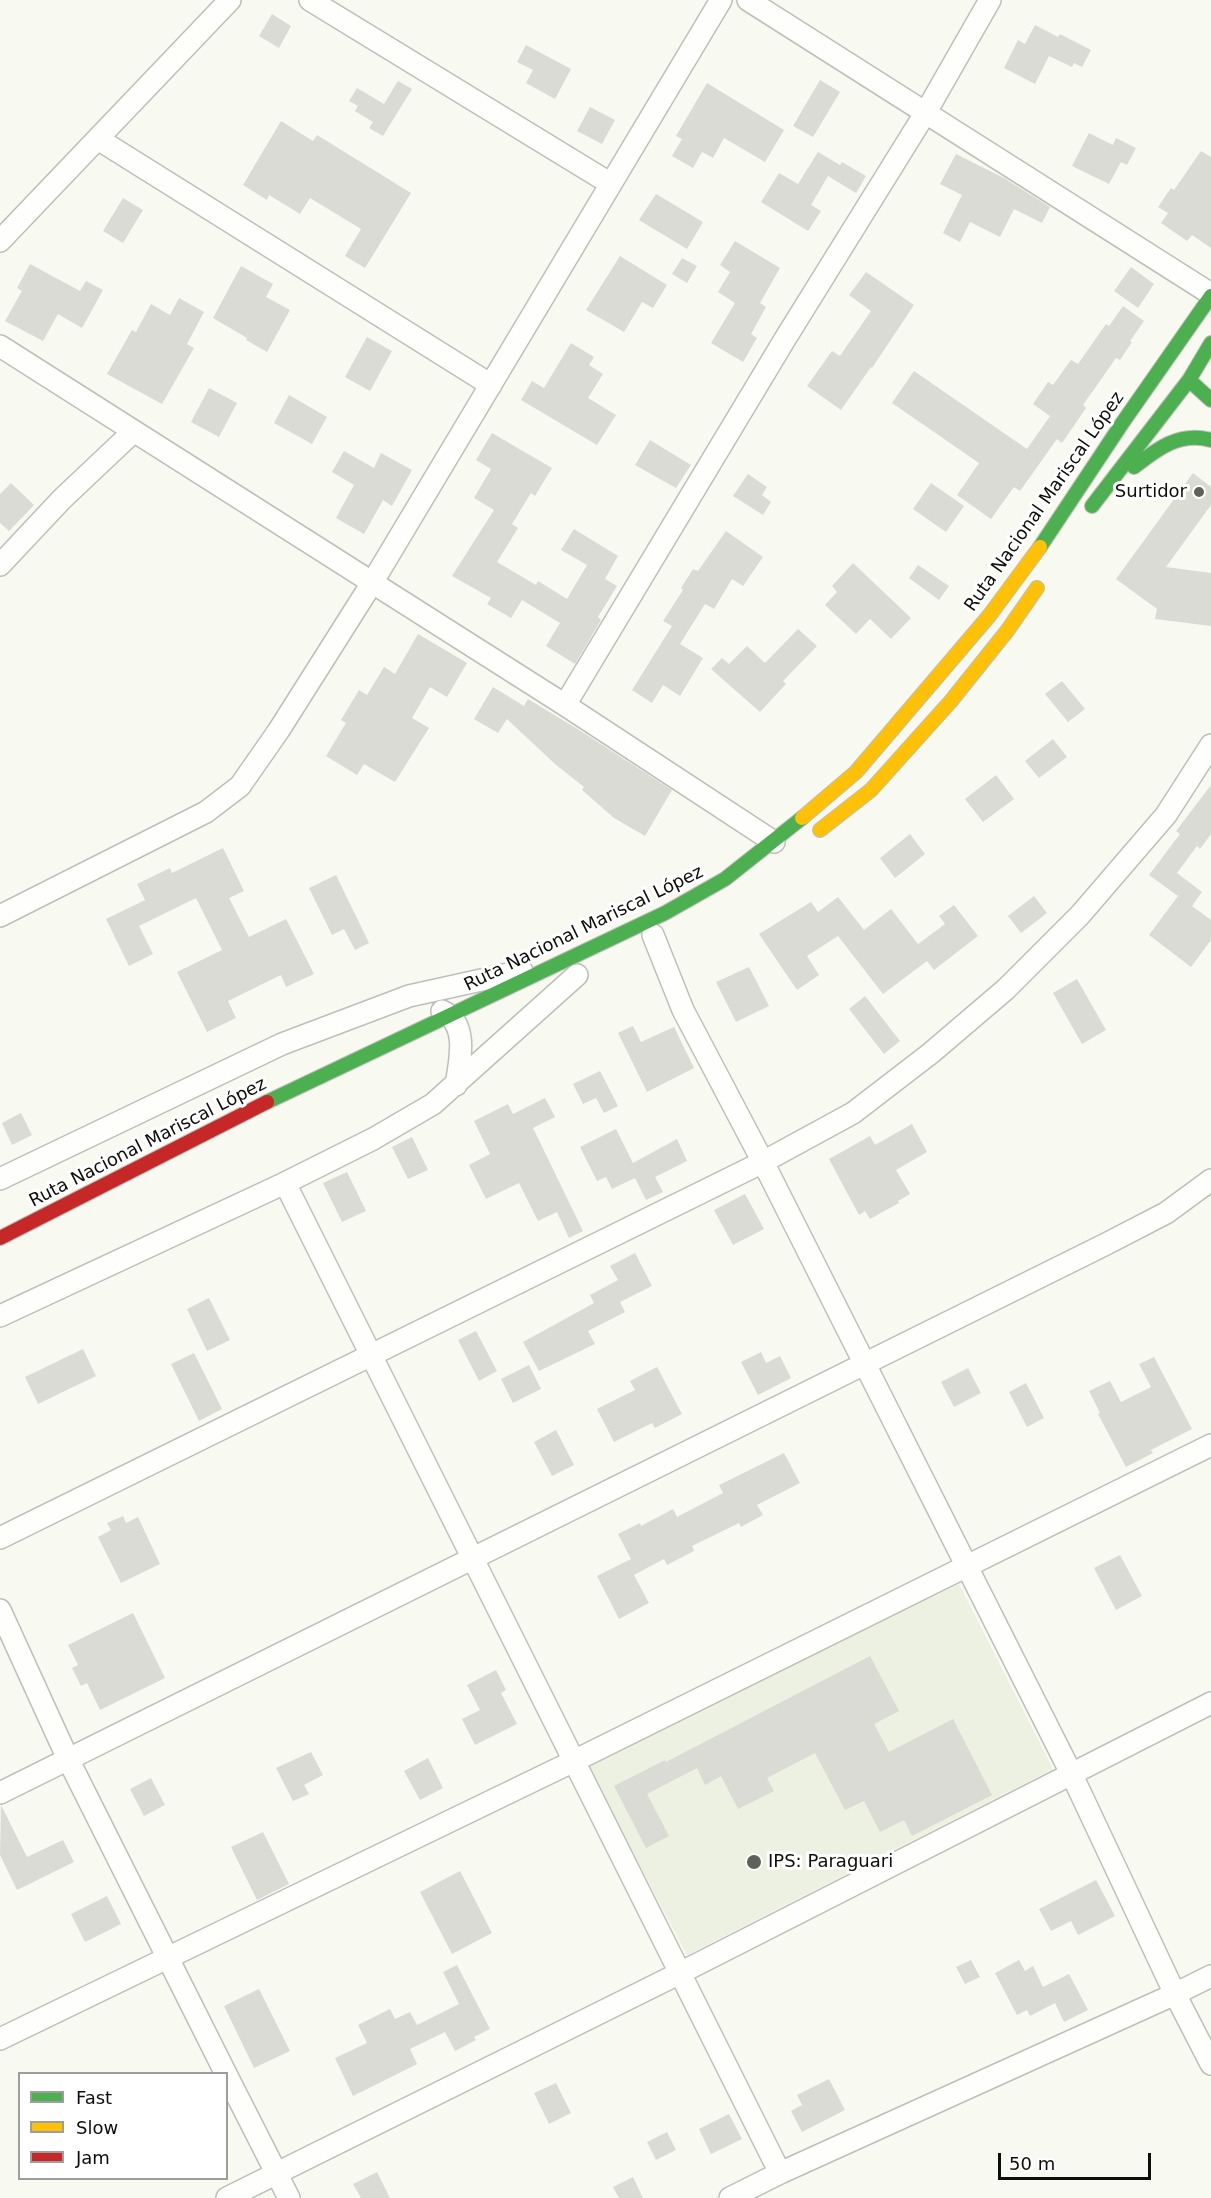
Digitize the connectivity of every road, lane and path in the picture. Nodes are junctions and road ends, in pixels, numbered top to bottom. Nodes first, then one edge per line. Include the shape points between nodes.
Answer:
1 (230, 0) edge
2 (310, 0) edge
3 (721, 0) edge
4 (748, 0) edge
5 (990, 0) edge
6 (926, 112) junction
7 (98, 139) junction
8 (611, 184) junction
9 (0, 241) edge
10 (1211, 295) edge
11 (1209, 337) edge
12 (0, 345) edge
13 (1189, 380) junction
14 (491, 385) junction
15 (1211, 400) edge
16 (1123, 422) junction
17 (134, 432) junction
18 (1211, 440) edge
19 (1098, 497) junction
20 (1086, 516) dead end
21 (0, 565) edge
22 (1048, 573) dead end
23 (372, 583) junction
24 (565, 705) junction
25 (1211, 745) edge
26 (811, 837) dead end
27 (774, 842) junction
28 (736, 888) dead end
29 (0, 916) edge
30 (647, 937) joint
31 (578, 969) junction
32 (535, 994) dead end
33 (409, 996) junction
34 (458, 1025) junction
35 (456, 1085) junction
36 (763, 1162) junction
37 (0, 1179) edge
38 (1211, 1180) edge
39 (285, 1183) junction
40 (0, 1238) edge
41 (0, 1316) edge
42 (371, 1356) junction
43 (863, 1364) junction
44 (1211, 1445) edge
45 (0, 1538) edge
46 (473, 1558) junction
47 (966, 1568) junction
48 (0, 1610) edge
49 (1211, 1703) edge
50 (68, 1759) junction
51 (574, 1761) junction
52 (1072, 1775) junction
53 (0, 1793) edge
54 (168, 1958) junction
55 (680, 1973) junction
56 (1211, 1976) edge
57 (1175, 1994) junction
58 (0, 2039) edge
59 (1211, 2064) edge
60 (225, 2072) edge
61 (228, 2078) edge
62 (780, 2173) junction
63 (276, 2174) junction
64 (227, 2198) edge
65 (289, 2198) edge
66 (730, 2198) edge

1 - 7 street
2 - 8 street
3 - 8 street
4 - 6 street
5 - 6 street
6 - 10 street
6 - 24 street
7 - 9 street
7 - 14 street
8 - 14 street
10 - 16 highway, Ruta Nacional Mariscal López
11 - 13 highway
12 - 17 street
13 - 15 highway
13 - 16 highway
13 - 19 highway
14 - 23 street
16 - 27 highway, Ruta Nacional Mariscal López via 1039,549 989,616 856,772
17 - 21 street via 62,499
17 - 23 street
18 - 19 highway via 1202,436 1170,442
19 - 20 highway
22 - 26 highway via 951,701 872,790
23 - 24 street
23 - 29 street via 240,786 206,812
24 - 27 street
25 - 36 street via 1166,815 1080,915 1006,989 853,1113
27 - 31 highway, Ruta Nacional Mariscal López via 725,879
28 - 30 highway, Ruta Nacional Mariscal López
30 - 36 street
31 - 32 highway, Ruta Nacional Mariscal López
31 - 33 street
31 - 34 highway, Ruta Nacional Mariscal López
31 - 35 street
33 - 34 street
33 - 37 street via 282,1044
34 - 35 street via 460,1064
34 - 40 highway, Ruta Nacional Mariscal López via 287,1092
35 - 39 street via 433,1104 373,1139
36 - 42 street
36 - 43 street
38 - 43 street via 1166,1213
39 - 41 street
39 - 42 street
42 - 45 street
42 - 46 street
43 - 46 street
43 - 47 street
44 - 47 street
46 - 50 street
46 - 51 street
47 - 51 street
47 - 52 street
48 - 50 street
49 - 52 street
50 - 53 street
50 - 54 street
51 - 54 street
51 - 55 street
52 - 55 street
52 - 57 street
54 - 58 street
54 - 60 street
55 - 62 street
55 - 63 street
56 - 57 street
57 - 59 street
57 - 62 street
61 - 63 street
62 - 66 street
63 - 64 street
63 - 65 street

